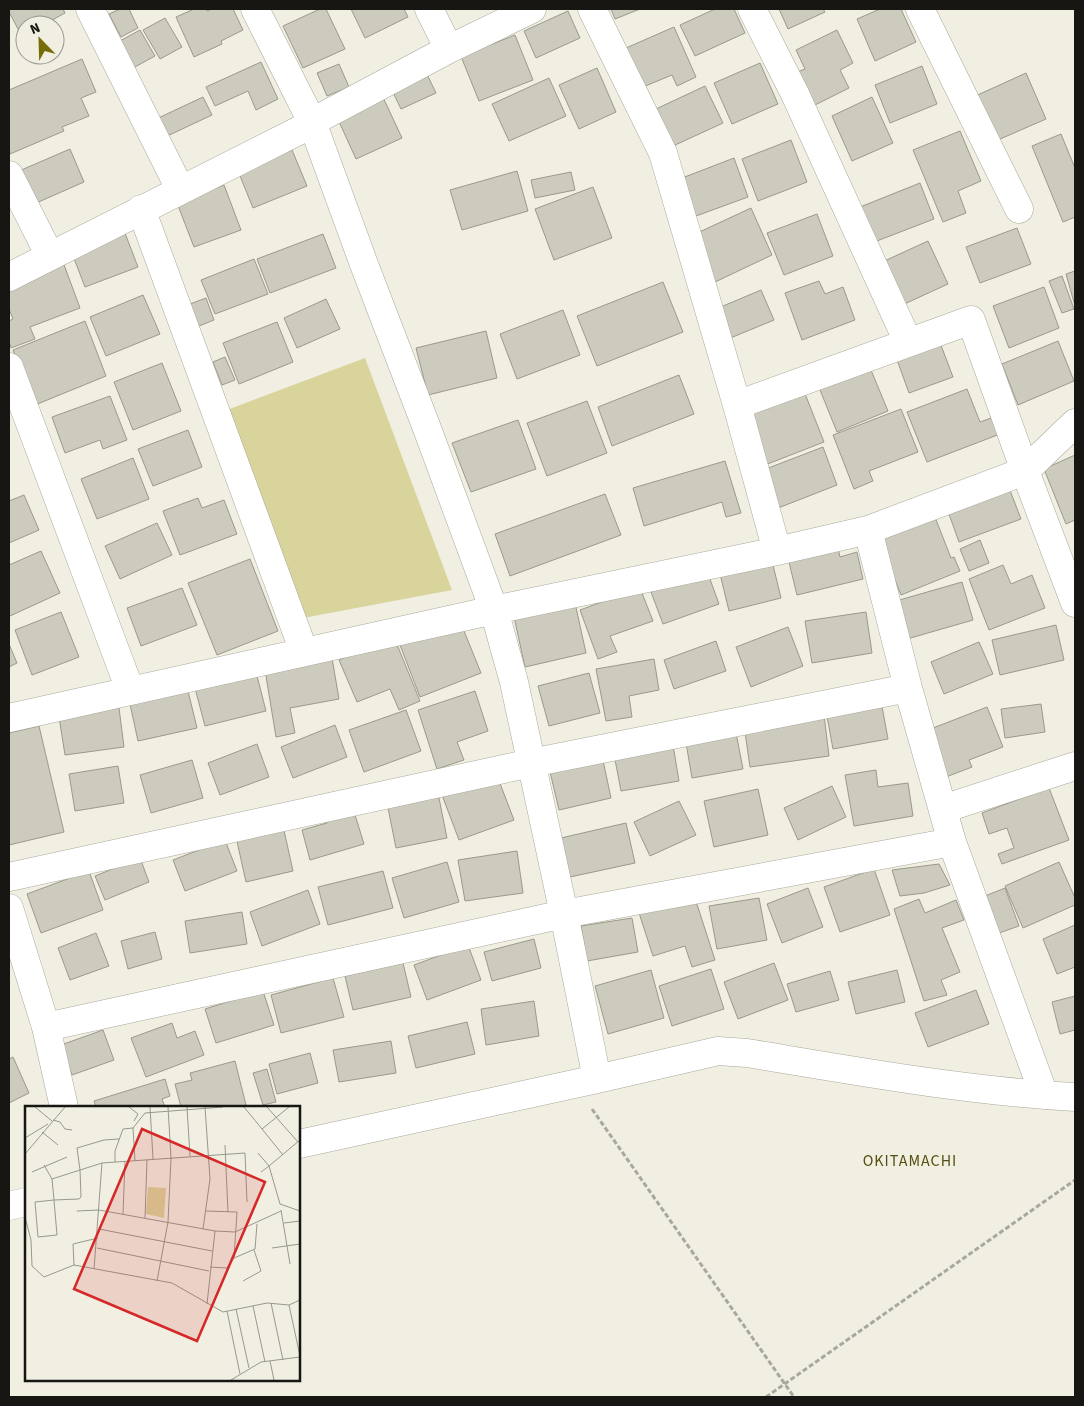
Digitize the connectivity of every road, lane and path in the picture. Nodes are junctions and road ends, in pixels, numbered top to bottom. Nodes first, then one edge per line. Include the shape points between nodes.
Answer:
1 (90, 9) edge
2 (255, 9) edge
3 (429, 9) edge
4 (532, 9) edge
5 (592, 9) edge
6 (752, 9) edge
7 (920, 9) edge
8 (450, 49) junction
9 (312, 122) junction
10 (9, 175) edge
11 (180, 189) junction
12 (141, 209) junction
13 (1019, 209) dead end
14 (50, 256) junction
15 (9, 277) edge
16 (908, 342) junction
17 (9, 367) edge
18 (737, 405) junction
19 (1075, 423) edge
20 (1025, 471) junction
21 (868, 530) junction
22 (776, 551) junction
23 (1075, 603) edge
24 (494, 610) junction
25 (304, 652) junction
26 (908, 688) junction
27 (130, 690) junction
28 (9, 718) edge
29 (530, 763) junction
30 (1075, 766) edge
31 (943, 809) junction
32 (952, 842) junction
33 (9, 877) edge
34 (9, 908) edge
35 (564, 914) junction
36 (15, 954) edge
37 (46, 1027) junction
38 (597, 1079) junction
39 (1044, 1095) junction
40 (1075, 1097) edge
41 (64, 1106) edge
42 (300, 1144) edge
43 (1075, 1180) edge
44 (25, 1202) edge
45 (9, 1206) edge
46 (785, 1384) junction
47 (766, 1397) edge
48 (794, 1397) edge

1 - 11 street
2 - 9 street
3 - 8 street
4 - 8 street
5 - 18 street via 663,153
6 - 16 street via 795,94
7 - 13 street
8 - 9 street
9 - 11 street
9 - 24 street
10 - 14 street
11 - 12 street
12 - 14 street
12 - 25 street
14 - 15 street
16 - 18 street
16 - 20 street via 971,320
17 - 27 street
18 - 22 street
19 - 20 street
20 - 21 street
20 - 23 street
21 - 22 street
21 - 26 street
22 - 24 street
24 - 25 street
24 - 29 street via 514,682
25 - 27 street
26 - 29 street
26 - 31 street
27 - 28 street
29 - 33 street
29 - 35 street
30 - 31 street
31 - 32 street
32 - 35 street
32 - 39 street
34 - 36 street
35 - 37 street
35 - 38 street
36 - 37 street
37 - 41 street
38 - 39 street via 718,1051 933,1083
38 - 42 street
38 - 46 path via 588,1102
39 - 40 street
43 - 46 path
44 - 45 street
46 - 47 path
46 - 48 path

